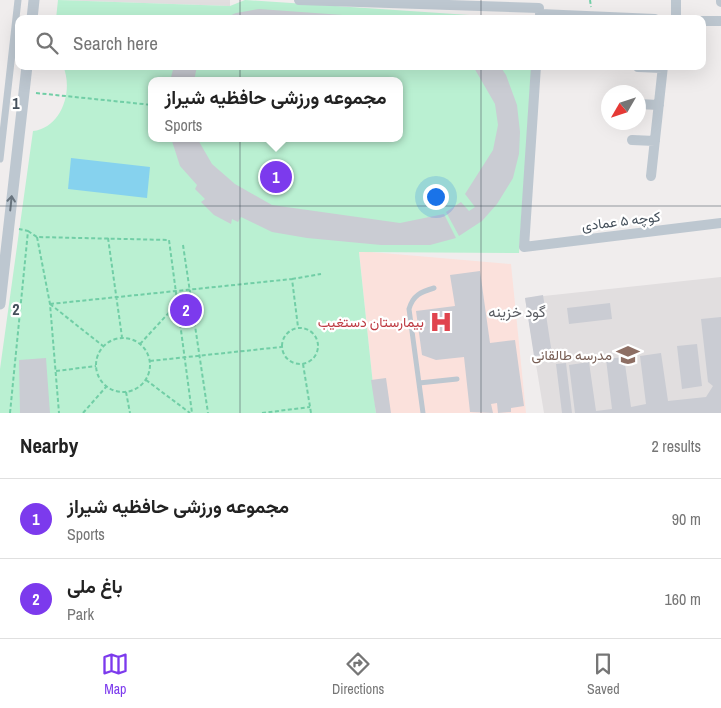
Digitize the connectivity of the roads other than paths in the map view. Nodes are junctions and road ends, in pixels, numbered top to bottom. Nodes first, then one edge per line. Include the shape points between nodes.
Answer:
1 (18, 0) edge
2 (34, 0) edge
3 (299, 0) edge
4 (676, 0) edge
5 (406, 2) edge
6 (539, 10) edge
7 (16, 15) edge
8 (32, 15) edge
9 (603, 15) edge
10 (676, 15) edge
11 (706, 20) edge
12 (721, 21) edge
13 (15, 26) edge
14 (27, 70) edge
15 (536, 70) edge
16 (663, 70) edge
17 (646, 104) edge
18 (659, 105) junction
19 (632, 140) dead end
20 (656, 141) junction
21 (0, 159) edge
22 (651, 176) dead end
23 (721, 223) edge
24 (434, 288) dead end
25 (0, 304) edge
26 (457, 379) dead end
27 (419, 383) junction
28 (423, 413) edge

1 - 7 street
2 - 8 street
3 - 5 street
4 - 10 street
5 - 6 street
6 - 9 street
11 - 12 street
13 - 21 street
25 -> 14 street
15 - 23 street, کوچه ۵ عمادی via 524,247
16 - 18 street
17 - 18 street
18 - 20 street
19 - 20 street
20 - 22 street
24 - 27 lane via 419,293 412,299 409,309
26 - 27 lane
27 - 28 lane

